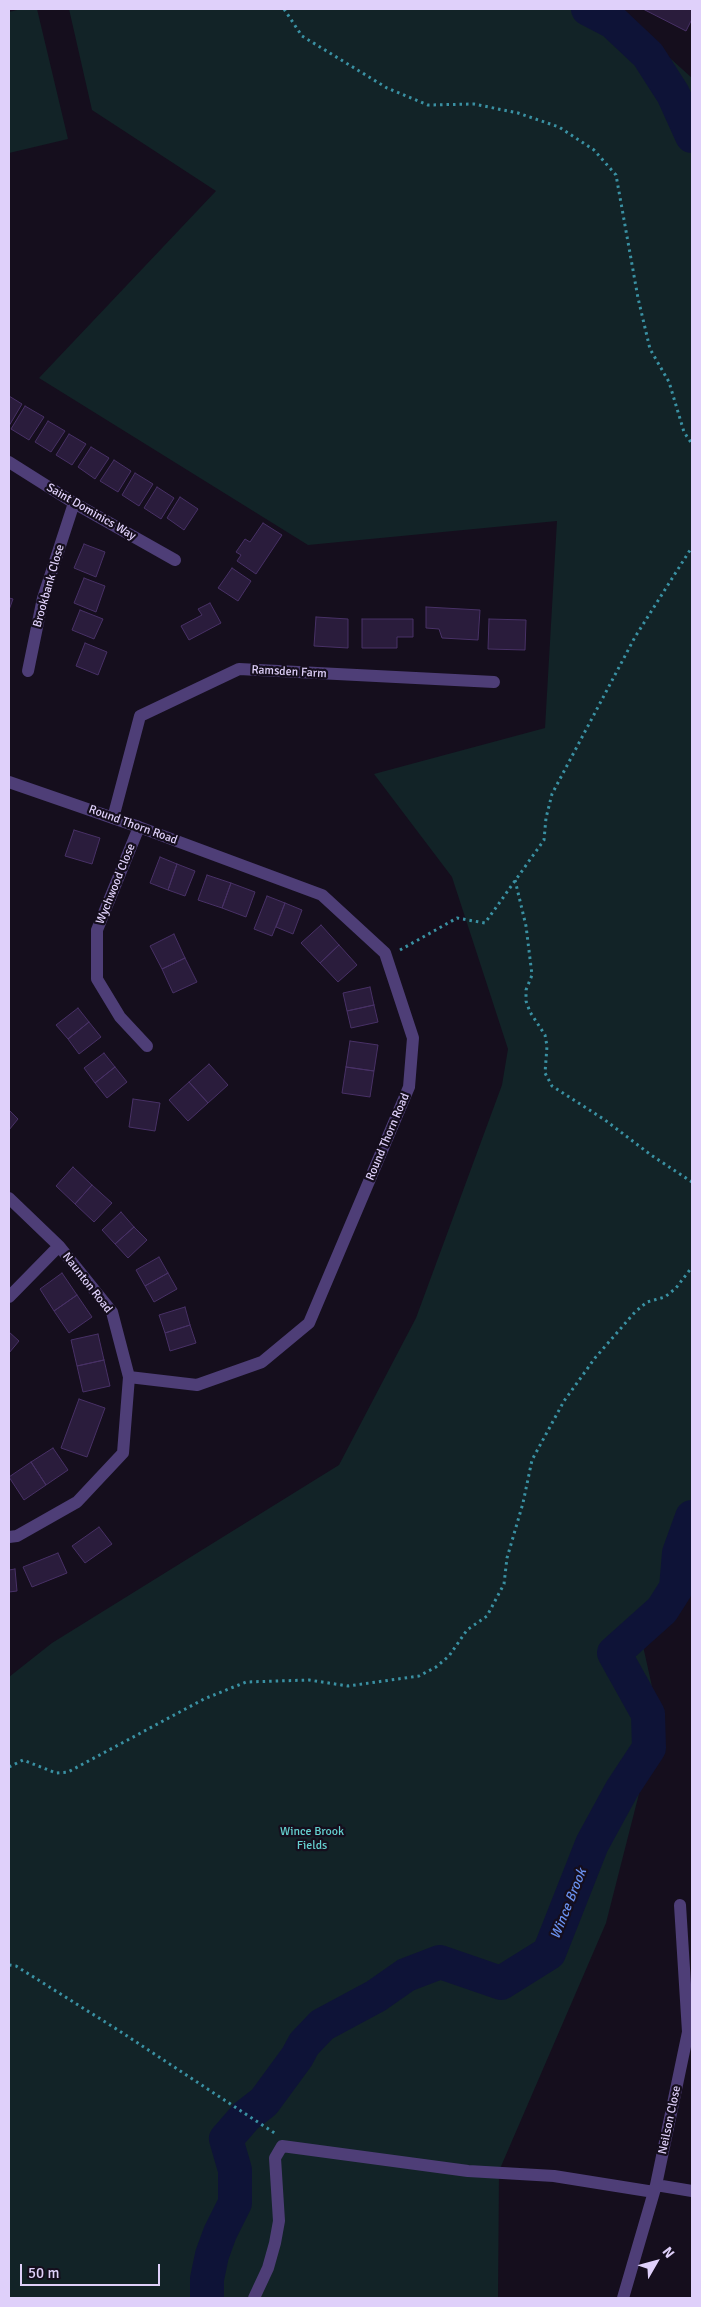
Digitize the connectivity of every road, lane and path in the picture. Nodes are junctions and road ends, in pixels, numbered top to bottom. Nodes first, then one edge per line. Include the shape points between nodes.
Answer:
1 (284, 9) edge
2 (692, 444) edge
3 (9, 462) edge
4 (74, 503) junction
5 (692, 548) edge
6 (175, 560) dead end
7 (28, 671) dead end
8 (494, 682) dead end
9 (9, 782) edge
10 (114, 818) junction
11 (139, 827) junction
12 (515, 880) junction
13 (386, 957) junction
14 (147, 1046) dead end
15 (692, 1182) edge
16 (9, 1198) edge
17 (59, 1246) junction
18 (692, 1267) edge
19 (9, 1297) edge
20 (129, 1377) junction
21 (9, 1537) edge
22 (9, 1767) edge
23 (680, 1905) dead end
24 (9, 1965) edge
25 (688, 1969) edge
26 (259, 2122) dead end
27 (655, 2188) junction
28 (692, 2192) edge
29 (254, 2298) edge
30 (623, 2298) edge

1 - 2 path via 302,36 387,88 428,105 474,104 518,112 559,127 594,150 616,175 650,349 669,382 684,432
3 - 4 street, Saint Dominics Way
4 - 6 street, Saint Dominics Way
4 - 7 street, Brookbank Close via 43,598
5 - 12 path via 635,637 552,794 544,840
8 - 10 street, Ramsden Farm via 240,669 140,716
9 - 10 street, Round Thorn Road
10 - 11 street, Round Thorn Road
11 - 13 street, Round Thorn Road via 322,895
11 - 14 street, Wychwood Close via 97,930 97,979 120,1017
12 - 13 path via 485,922 457,918
12 - 15 path via 526,926 532,975 526,1001 545,1035 545,1073 552,1086
13 - 20 street, Round Thorn Road via 413,1038 409,1087 309,1324 262,1362 197,1385
16 - 17 street, Naunton Road
17 - 19 street
17 - 20 street, Naunton Road via 112,1312
18 - 22 path via 665,1296 647,1302 635,1312 595,1358 564,1401 532,1460 507,1558 504,1584 486,1616 467,1630 449,1656 436,1667 420,1676 348,1686 309,1680 246,1682 204,1699 68,1772 56,1773 22,1760
20 - 21 street, Naunton Road via 123,1452 78,1502
23 - 25 street, Neilson Close
24 - 26 path via 16,1966 110,2025
25 - 27 street, Neilson Close via 688,2032
27 - 28 street
27 - 29 street via 554,2176 468,2171 282,2146 275,2158 279,2221 276,2243
27 - 30 street, Neilson Close

